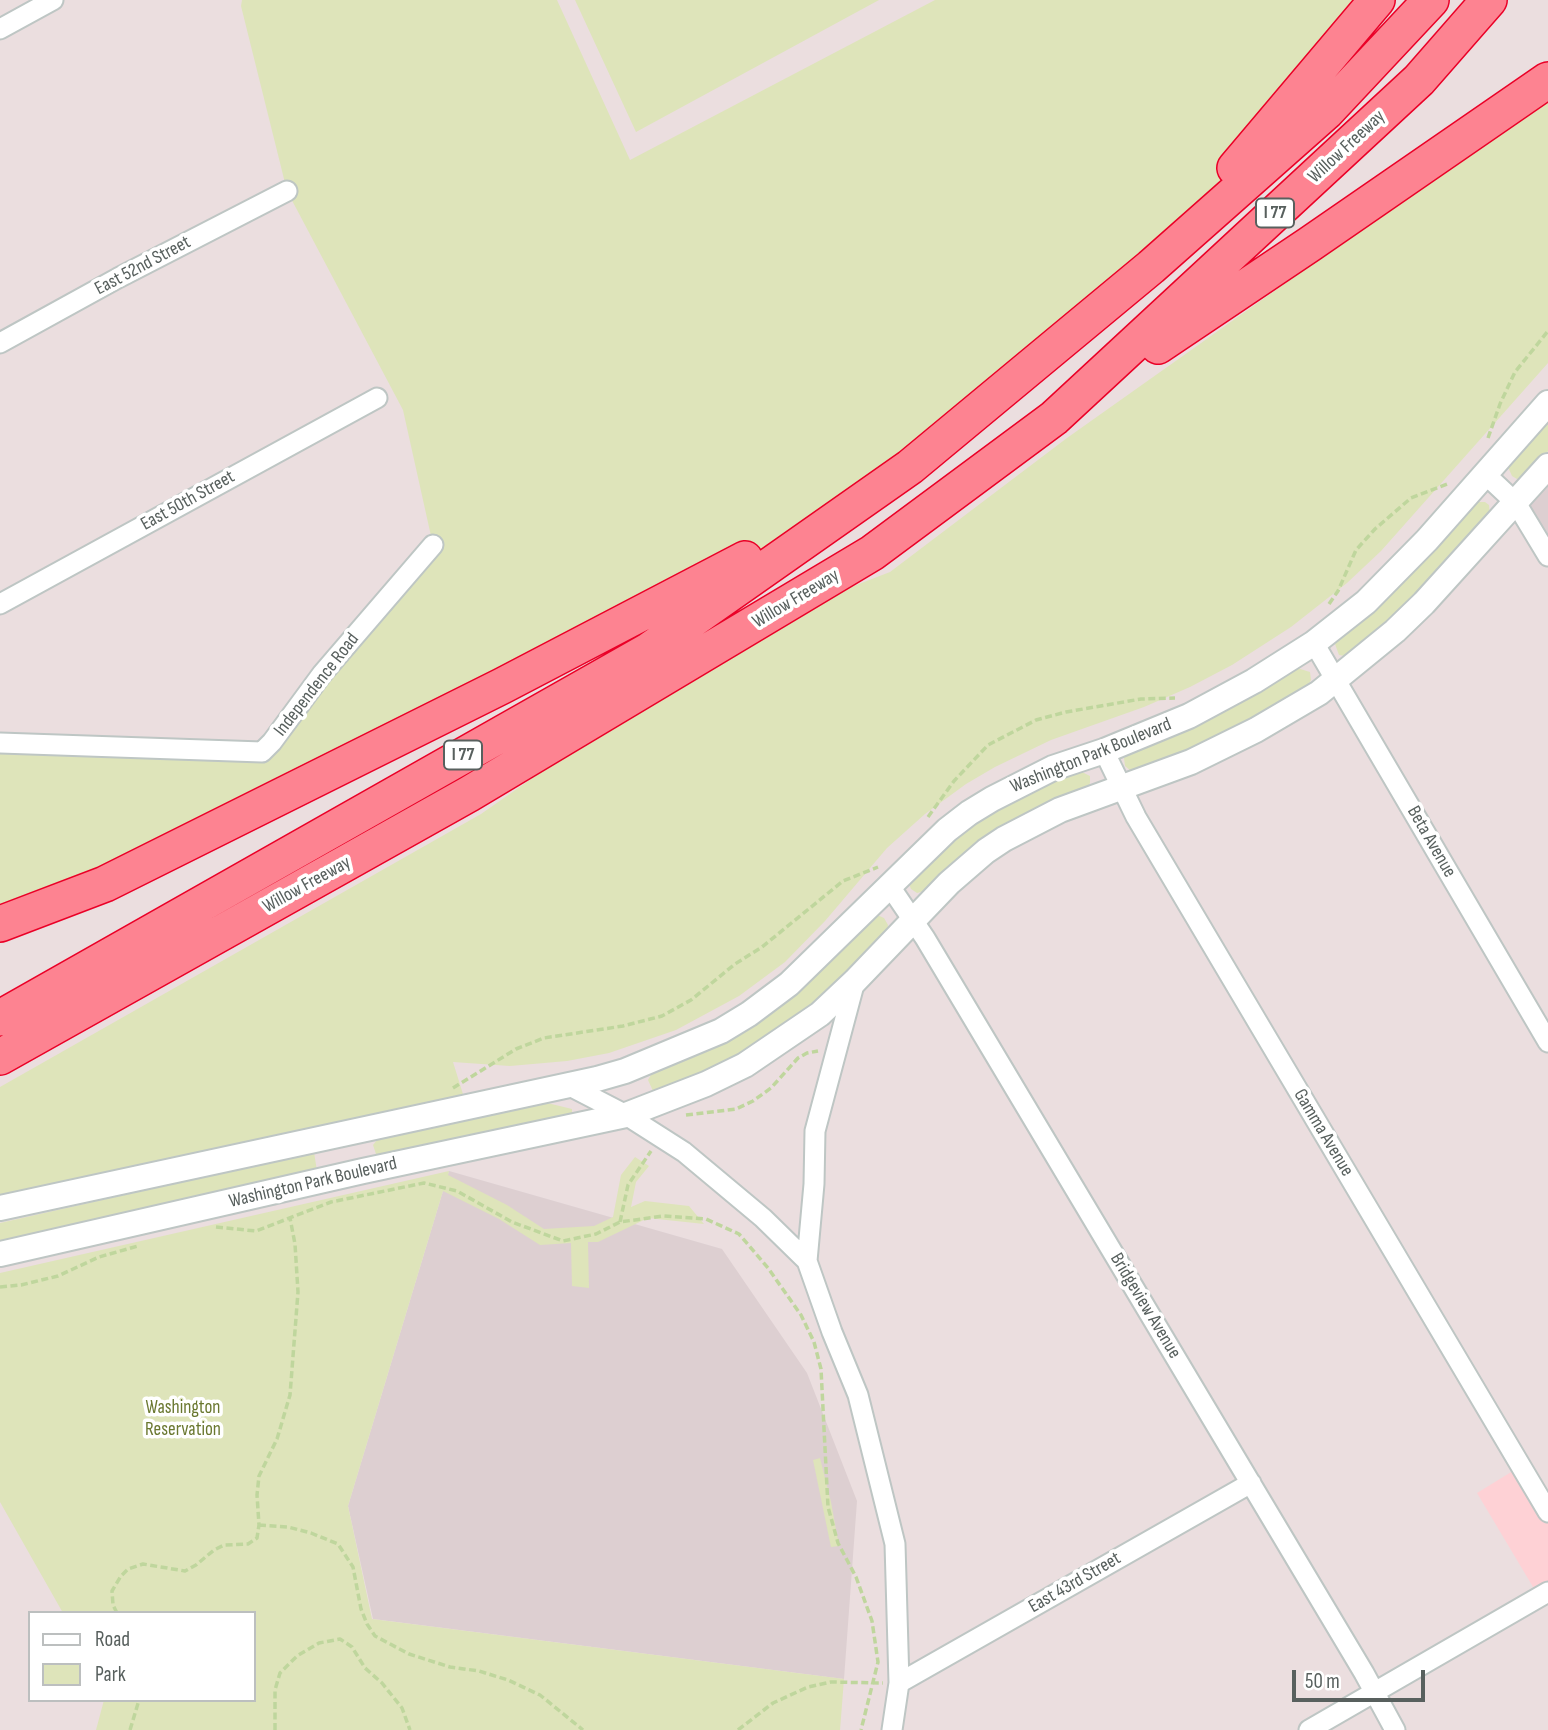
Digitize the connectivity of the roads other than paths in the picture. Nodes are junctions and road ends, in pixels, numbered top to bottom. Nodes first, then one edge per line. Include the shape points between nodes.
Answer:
1 (53, 0) edge
2 (1377, 0) edge
3 (1431, 0) edge
4 (1489, 0) edge
5 (0, 29) edge
6 (1548, 80) edge
7 (287, 191) dead end
8 (1151, 267) junction
9 (0, 343) edge
10 (377, 398) dead end
11 (1548, 403) edge
12 (1054, 418) junction
13 (1548, 466) edge
14 (910, 467) junction
15 (1485, 474) junction
16 (1517, 503) junction
17 (433, 545) dead end
18 (1548, 556) edge
19 (0, 604) edge
20 (1314, 643) junction
21 (1336, 680) junction
22 (0, 743) edge
23 (1104, 751) junction
24 (1122, 789) junction
25 (885, 875) junction
26 (914, 920) junction
27 (0, 924) edge
28 (855, 981) junction
29 (0, 1018) edge
30 (1548, 1042) edge
31 (0, 1057) edge
32 (568, 1085) junction
33 (626, 1115) junction
34 (0, 1208) edge
35 (0, 1254) edge
36 (807, 1261) junction
37 (1251, 1483) junction
38 (1548, 1512) edge
39 (1548, 1592) edge
40 (899, 1683) junction
41 (1375, 1692) junction
42 (892, 1730) edge
43 (1310, 1730) edge
44 (1395, 1730) edge

1 - 5 street
2 - 8 highway
3 - 8 highway, Willow Freeway / I 77 via 1326,112
4 - 12 highway, Willow Freeway / I 77 via 1419,80
6 - 12 highway
7 - 9 street, East 52nd Street
8 - 14 highway, Willow Freeway / I 77
10 - 19 street, East 50th Street
11 - 15 street, Washington Park Boulevard
12 - 31 highway, Willow Freeway / I 77 via 872,553 469,794
13 - 16 street, Washington Park Boulevard
14 - 27 highway via 502,686 105,884
14 - 29 highway, Willow Freeway / I 77 via 648,651
15 - 16 street
15 - 20 street, Washington Park Boulevard via 1366,602
16 - 18 street
16 - 21 street, Washington Park Boulevard via 1414,612
17 - 22 street, Independence Road via 262,752
20 - 21 street, Beta Avenue
20 - 23 street, Washington Park Boulevard via 1189,716
21 - 24 street, Washington Park Boulevard via 1224,747
21 - 30 street, Beta Avenue
23 - 24 street, Gamma Avenue
23 - 25 street, Washington Park Boulevard via 1053,768 992,799
24 - 26 street, Washington Park Boulevard via 1060,810 1004,839 948,883
24 - 38 street, Gamma Avenue
25 - 26 street, Bridgeview Avenue
25 - 32 street, Washington Park Boulevard via 815,961 749,1014 691,1045 625,1071
26 - 28 street, Washington Park Boulevard
26 - 37 street, Bridgeview Avenue
28 - 33 street, Washington Park Boulevard via 820,1014 745,1065
28 - 36 street, Washington Park Boulevard via 814,1131
32 - 33 street, Washington Park Boulevard
32 - 34 street, Washington Park Boulevard
33 - 35 street, Washington Park Boulevard
33 - 36 street, Washington Park Boulevard via 684,1152
36 - 40 street, Washington Park Boulevard via 858,1395 895,1544
37 - 40 street, East 43rd Street
37 - 41 street, Bridgeview Avenue
39 - 41 street
40 - 42 street, Washington Park Boulevard
41 - 43 street
41 - 44 street, Bridgeview Avenue

